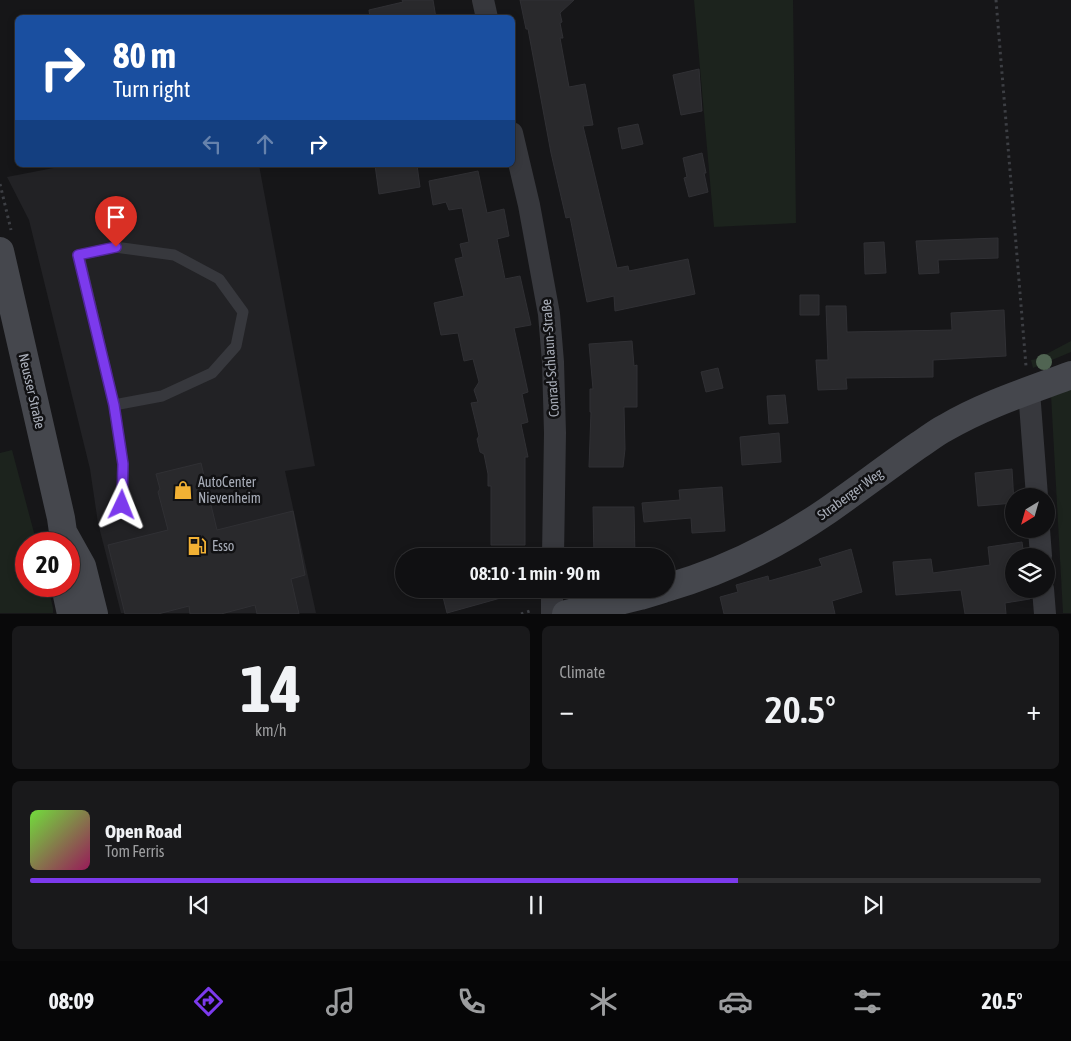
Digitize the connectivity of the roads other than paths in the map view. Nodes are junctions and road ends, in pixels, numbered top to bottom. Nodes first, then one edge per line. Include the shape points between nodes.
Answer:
1 (483, 0) edge
2 (486, 15) edge
3 (515, 146) edge
4 (0, 250) edge
5 (1071, 376) edge
6 (1028, 383) junction
7 (114, 405) junction
8 (1035, 488) edge
9 (122, 505) dead end
10 (62, 532) edge
11 (553, 548) edge
12 (80, 563) edge
13 (675, 585) edge
14 (67, 597) edge
15 (552, 598) edge
16 (632, 598) edge
17 (1044, 598) edge
18 (71, 614) edge
19 (94, 614) edge
20 (552, 614) edge
21 (566, 614) edge
22 (1045, 614) edge

1 - 2 street
3 - 11 street, Conrad-Schlaun-Straße via 549,314 555,433
4 - 10 street, Neusser Straße
5 - 6 street, Straberger Weg
6 - 8 street
6 - 13 street, Straberger Weg via 944,428 784,539 741,561
7 - 7 lane via 78,255 116,247 174,255 219,279 243,312 236,346 212,373 162,396
7 - 9 lane via 123,464
12 - 19 street, Neusser Straße
14 - 18 street
15 - 20 street
16 - 21 street, Straberger Weg
17 - 22 street

